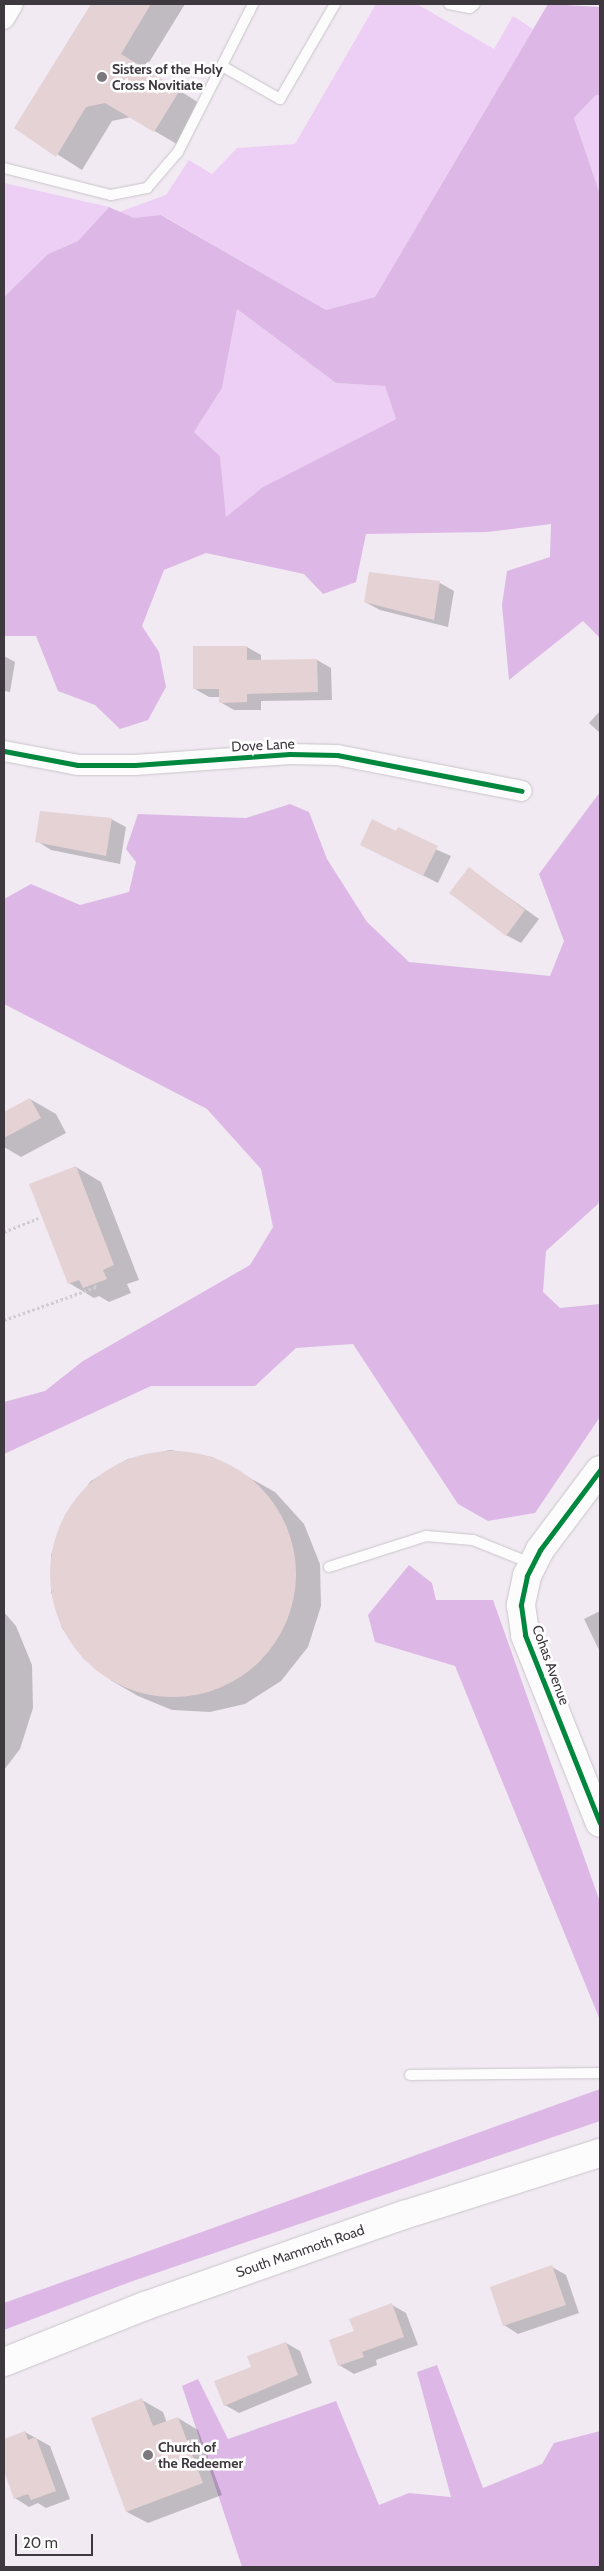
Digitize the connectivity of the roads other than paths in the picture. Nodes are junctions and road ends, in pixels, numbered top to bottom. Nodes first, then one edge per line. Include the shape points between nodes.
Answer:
1 (13, 4) edge
2 (253, 4) edge
3 (335, 4) edge
4 (449, 4) edge
5 (475, 4) edge
6 (4, 19) edge
7 (222, 66) junction
8 (4, 168) edge
9 (4, 751) edge
10 (522, 791) dead end
11 (600, 1470) edge
12 (534, 1564) junction
13 (329, 1567) dead end
14 (600, 1823) edge
15 (600, 2072) edge
16 (410, 2075) dead end
17 (600, 2153) edge
18 (4, 2362) edge

1 - 6 street
2 - 7 lane
3 - 7 lane via 280,99
4 - 5 lane via 470,8
7 - 8 lane via 178,152 147,188 111,195
9 - 10 street, Dove Lane via 87,765 337,754
11 - 12 main road, Cohas Avenue
12 - 13 lane via 473,1540 426,1536
12 - 14 main road, Cohas Avenue via 527,1576 521,1605 525,1634
15 - 16 lane
17 - 18 main road, South Mammoth Road via 395,2218 145,2306

